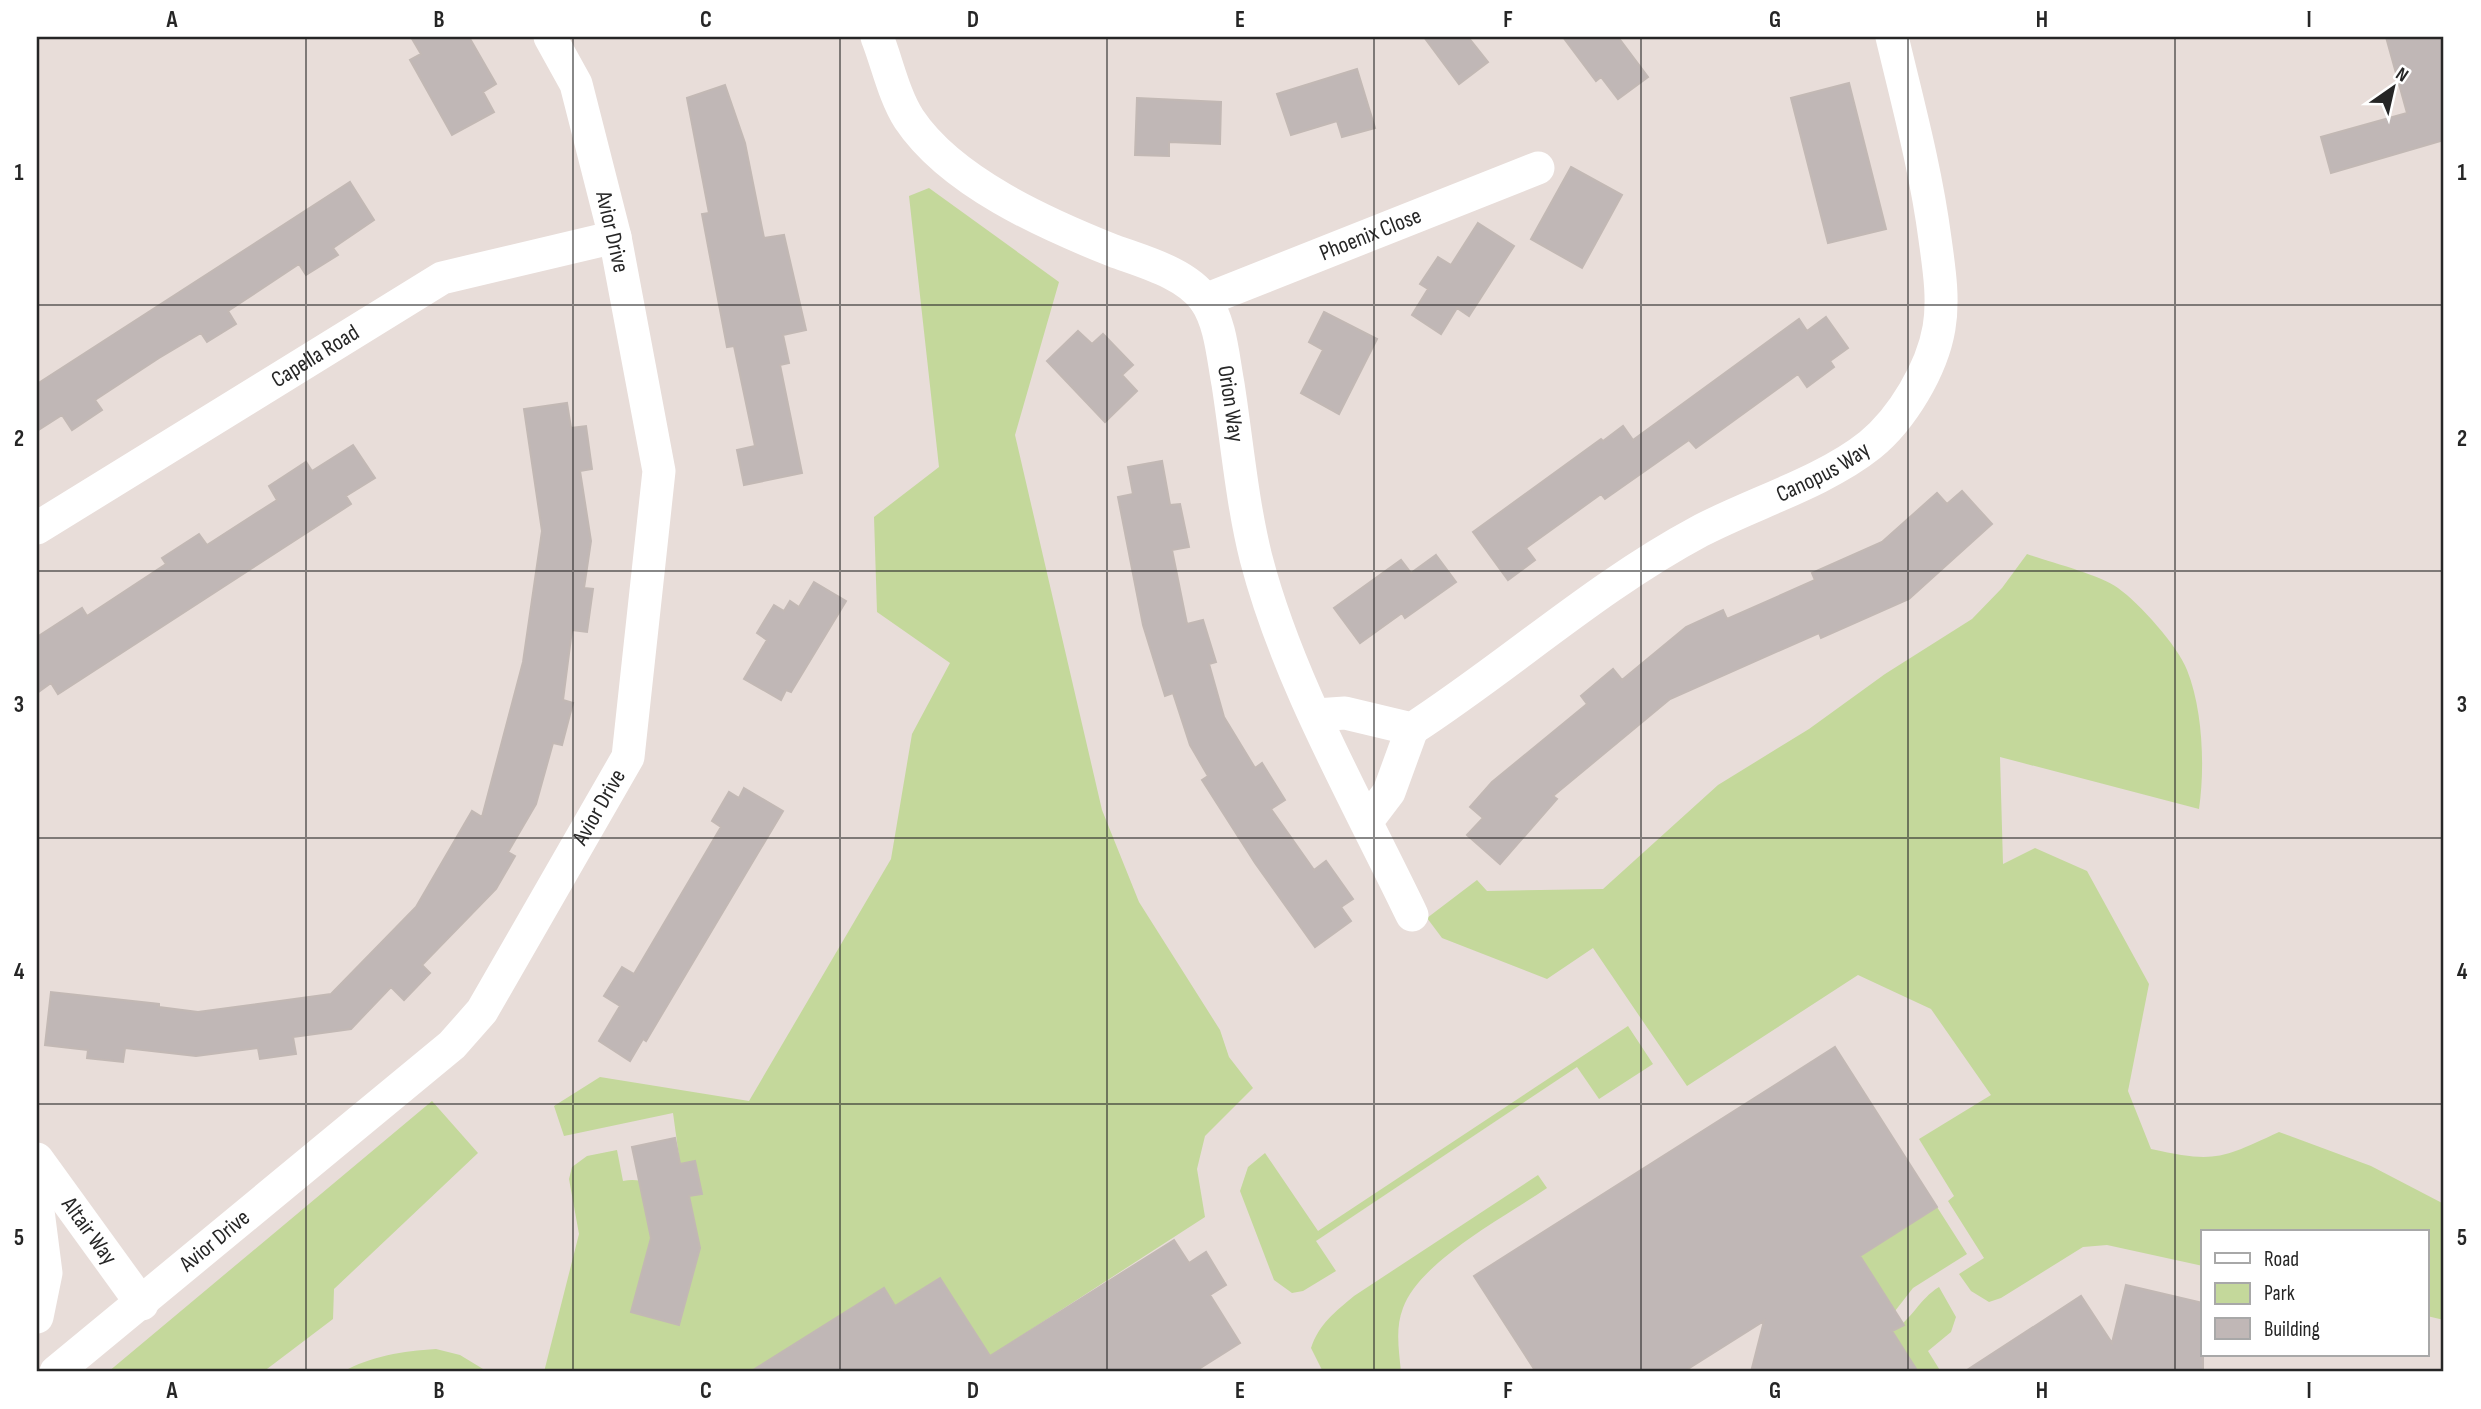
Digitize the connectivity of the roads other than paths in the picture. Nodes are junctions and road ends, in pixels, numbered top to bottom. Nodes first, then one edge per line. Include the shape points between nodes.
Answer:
1 (550, 37) edge
2 (877, 37) edge
3 (1892, 37) edge
4 (1538, 168) dead end
5 (615, 237) junction
6 (1205, 300) junction
7 (37, 528) edge
8 (1316, 715) junction
9 (1412, 729) junction
10 (1367, 821) junction
11 (1412, 915) dead end
12 (37, 1159) edge
13 (37, 1203) edge
14 (142, 1304) junction
15 (37, 1317) edge
16 (56, 1372) edge

1 - 5 street, Avior Drive via 576,84
2 - 6 street, Orion Way via 908,117 942,158 1063,231 1180,278
3 - 9 street, Canopus Way via 1928,189 1941,279 1939,328 1928,364 1894,419 1868,447 1771,500 1700,531 1617,583
4 - 6 street, Phoenix Close
5 - 7 street, Capella Road via 442,278
5 - 14 street, Avior Drive via 659,471 628,757 482,1011 452,1045
6 - 8 street, Orion Way via 1223,356 1256,556 1297,682
8 - 9 street via 1345,713
8 - 10 street, Orion Way
9 - 10 street via 1389,792
10 - 11 street, Orion Way
12 - 14 street, Altair Way
13 - 15 street via 46,1273
14 - 16 street, Avior Drive

